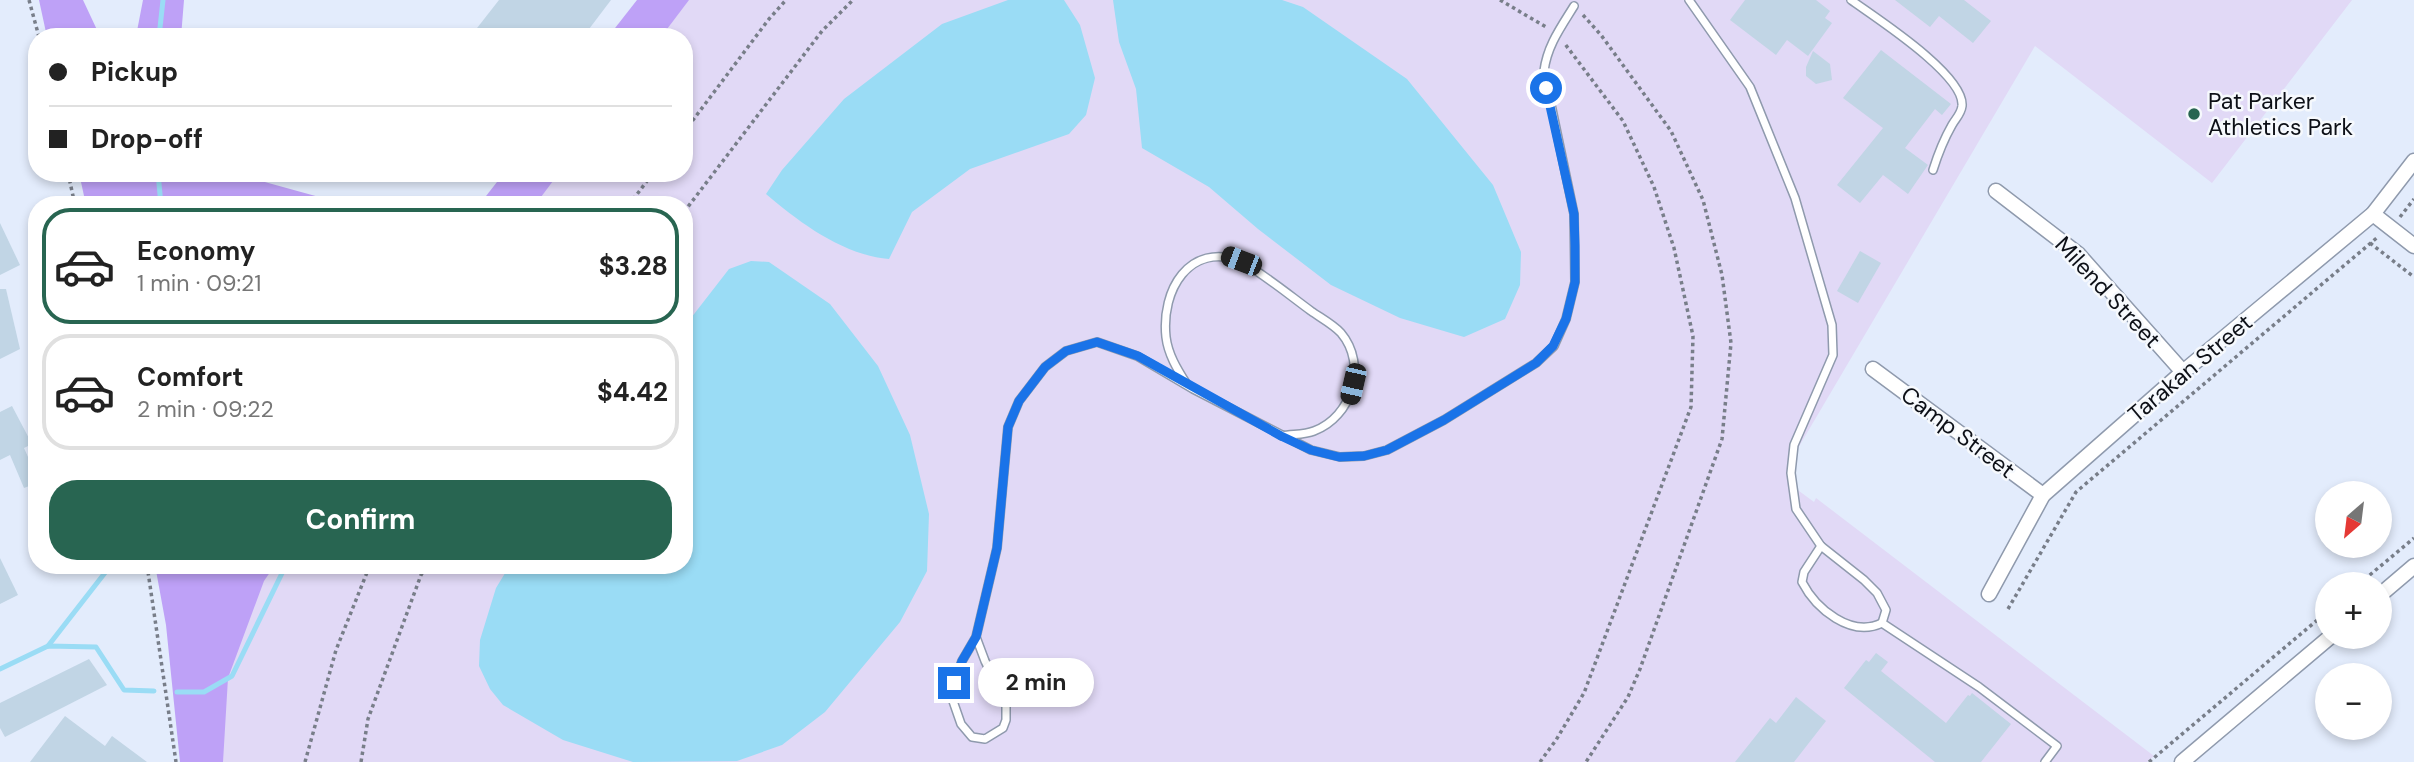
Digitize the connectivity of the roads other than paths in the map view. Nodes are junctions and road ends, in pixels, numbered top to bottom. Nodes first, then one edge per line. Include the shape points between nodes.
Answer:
1 (1689, 0) edge
2 (1851, 0) edge
3 (1574, 6) road end
4 (2414, 161) edge
5 (1933, 170) dead end
6 (1996, 191) dead end
7 (2373, 214) junction
8 (2414, 246) edge
9 (1873, 369) dead end
10 (2183, 372) junction
11 (1187, 385) junction
12 (1281, 436) junction
13 (2043, 495) junction
14 (1821, 546) junction
15 (2414, 566) edge
16 (2392, 585) edge
17 (1989, 594) dead end
18 (1882, 623) junction
19 (976, 637) junction
20 (2316, 649) edge
21 (2045, 762) edge
22 (2182, 762) edge

1 - 14 lane via 1750,87 1795,198 1832,325 1833,355 1794,445 1791,473 1796,509
2 - 5 lane via 1923,52 1958,90 1960,114
3 - 12 lane via 1556,34 1544,71 1574,214 1575,282 1566,319 1553,346 1536,363 1387,450 1339,457
4 - 7 street, Tarakan Street
6 - 10 street, Milend Street via 2078,254
7 - 8 street
7 - 10 street, Tarakan Street
9 - 13 street, Camp Street
10 - 13 street, Tarakan Street
11 - 12 lane
11 - 12 lane via 1166,339 1166,305 1188,268 1213,256 1226,256 1251,267 1340,332 1352,349 1353,384 1340,412 1313,431
11 - 19 lane via 1138,356 1097,342 1066,351 1045,367 1019,401 1008,427 997,548
13 - 17 street, Tarakan Street
14 - 18 lane via 1877,593 1886,610
14 - 18 lane via 1801,582 1810,598 1851,625 1870,629
15 - 16 street
18 - 21 lane via 2057,746
19 - 19 lane via 954,683 953,701 961,724 972,737 985,739 1003,728 1007,711
20 - 22 street

